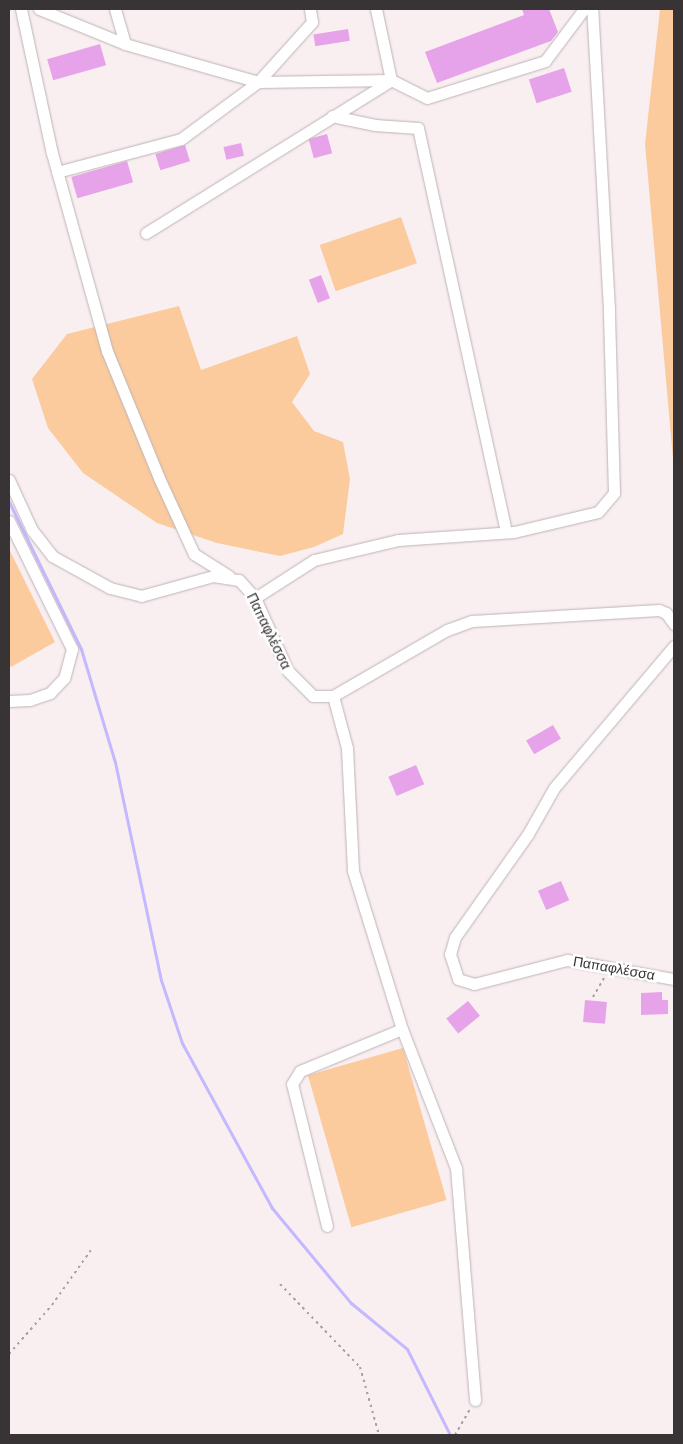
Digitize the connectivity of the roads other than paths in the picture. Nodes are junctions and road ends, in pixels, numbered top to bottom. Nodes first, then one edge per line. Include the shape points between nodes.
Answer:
1 (21, 9) edge
2 (39, 9) edge
3 (116, 9) edge
4 (310, 9) edge
5 (376, 9) edge
6 (584, 9) edge
7 (592, 9) edge
8 (125, 44) junction
9 (391, 80) junction
10 (258, 82) junction
11 (332, 116) junction
12 (57, 172) junction
13 (146, 233) dead end
14 (9, 480) edge
15 (9, 521) edge
16 (506, 532) junction
17 (228, 576) junction
18 (255, 598) junction
19 (674, 624) edge
20 (674, 646) edge
21 (333, 696) junction
22 (9, 701) edge
23 (674, 979) edge
24 (402, 1029) junction
25 (327, 1226) dead end
26 (476, 1400) road end

1 - 12 street, Παπαφλέσσα
2 - 8 street
3 - 8 street
4 - 10 street via 312,22
5 - 9 street
6 - 9 street via 545,61 427,98
7 - 16 street via 609,309 614,493 598,512
8 - 10 street
9 - 10 street
9 - 11 street
10 - 12 street via 181,139
11 - 13 street
11 - 16 street via 375,125 418,128
12 - 17 street, Παπαφλέσσα via 107,351 159,478 194,554
14 - 17 street via 32,530 52,556 110,588 141,596 213,576
15 - 22 street via 72,649 64,678 50,693 30,700
16 - 18 street via 398,540 314,560
17 - 18 street, Παπαφλέσσα via 240,580
18 - 21 street, Παπαφλέσσα via 293,678 313,696
19 - 21 street via 666,613 659,610 466,623 446,630
20 - 23 street, Παπαφλέσσα via 554,788 528,834 455,936 450,954 458,979 474,984 567,960
21 - 24 street via 347,748 353,871
24 - 25 street via 300,1071 294,1078 291,1090
24 - 26 street via 456,1168

